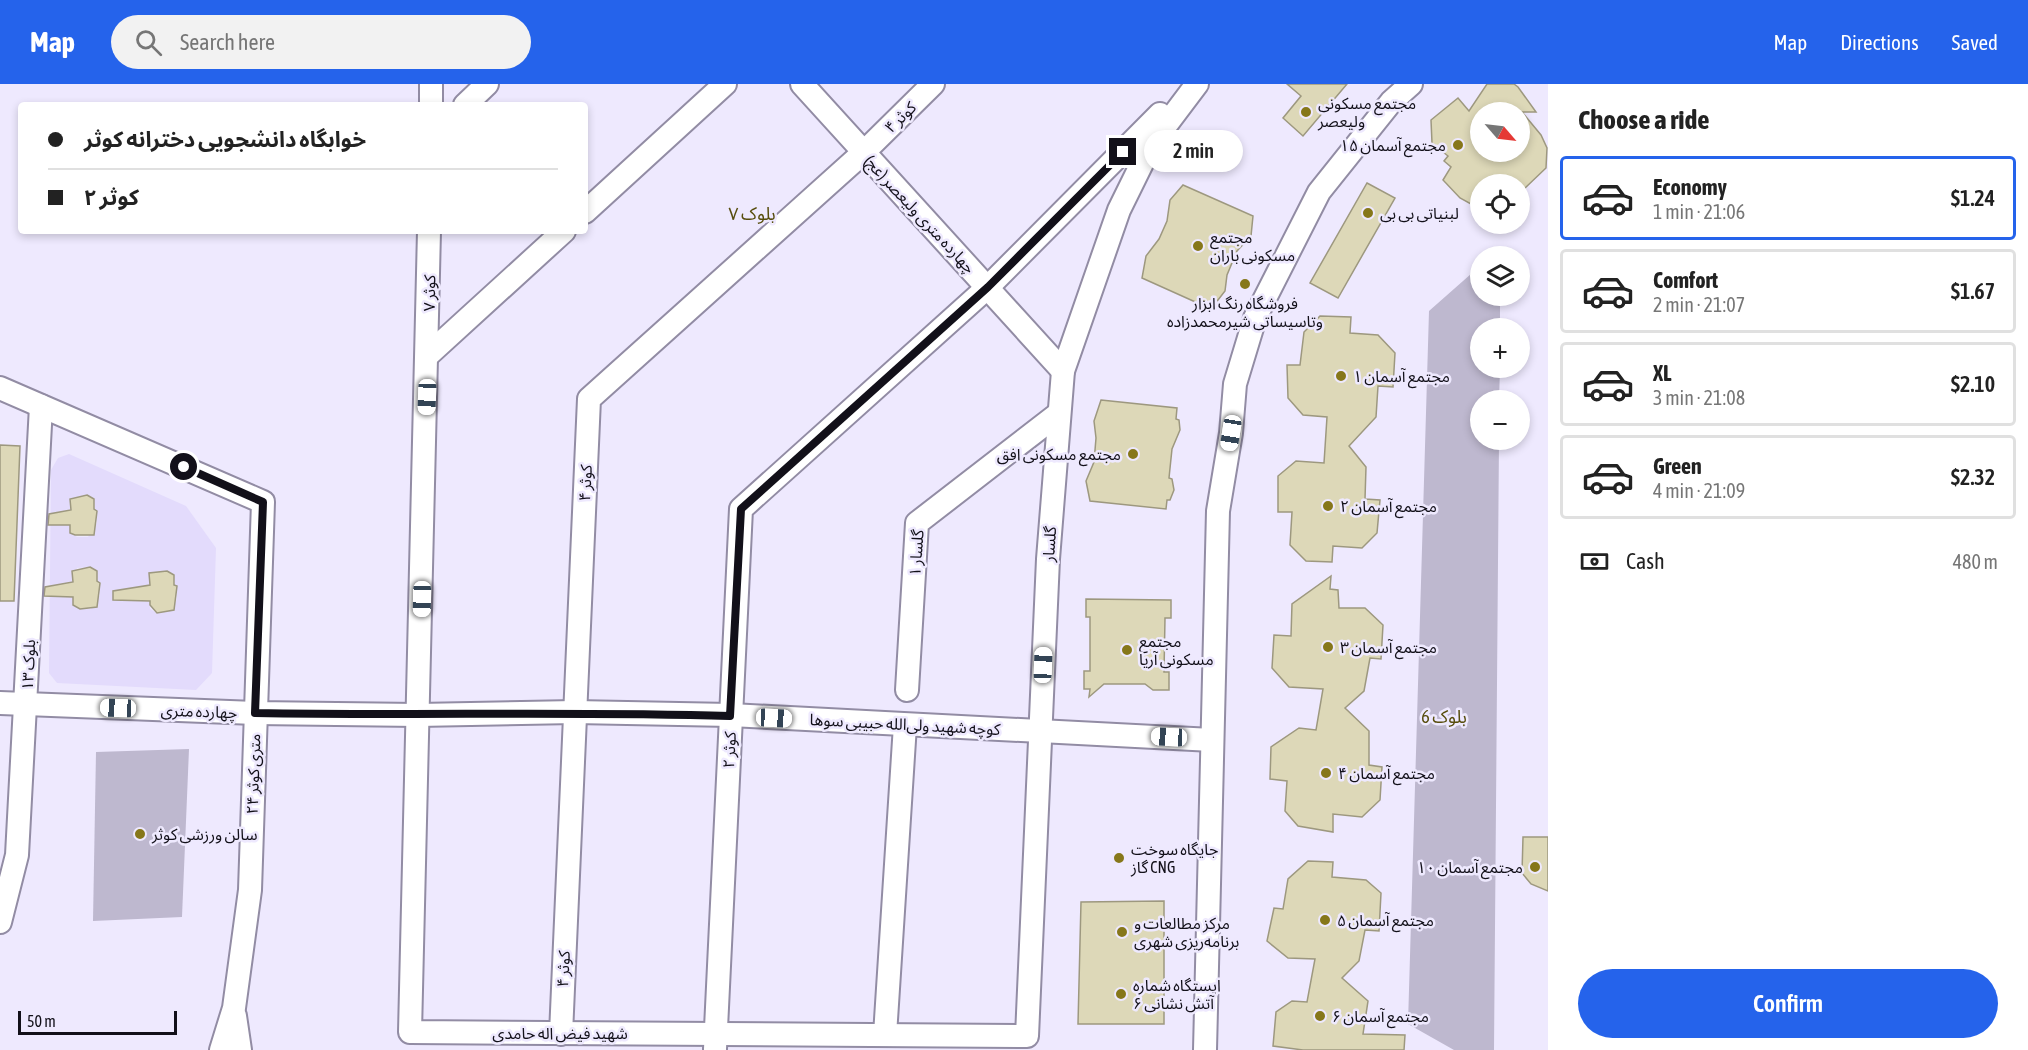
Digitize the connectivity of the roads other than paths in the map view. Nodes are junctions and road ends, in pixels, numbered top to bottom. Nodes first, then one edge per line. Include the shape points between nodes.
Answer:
1 (431, 84) edge
2 (487, 84) edge
3 (725, 84) edge
4 (802, 84) edge
5 (933, 84) edge
6 (1190, 84) edge
7 (1197, 84) edge
8 (1412, 84) edge
9 (431, 102) edge
10 (468, 102) edge
11 (864, 152) junction
12 (588, 209) edge
13 (429, 234) edge
14 (561, 234) edge
15 (988, 287) junction
16 (428, 355) junction
17 (1063, 370) junction
18 (0, 388) edge
19 (41, 406) junction
20 (1058, 414) junction
21 (907, 690) dead end
22 (0, 703) edge
23 (26, 704) junction
24 (575, 712) junction
25 (255, 713) junction
26 (418, 715) junction
27 (730, 716) junction
28 (904, 725) junction
29 (1041, 729) junction
30 (1212, 740) junction
31 (0, 922) edge
32 (234, 1008) junction
33 (561, 1034) junction
34 (885, 1035) junction
35 (1027, 1036) joint
36 (714, 1042) edge
37 (221, 1050) edge
38 (240, 1050) edge
39 (1204, 1050) edge

1 - 9 street
2 - 10 street
3 - 12 street
4 - 11 street, چهارده متری ولیعصر (عج)
5 - 11 street, کوثر ۴
6 - 15 street, کوثر ۲
7 - 17 street, گلسار via 1151,145 1119,210
8 - 30 street via 1391,102 1319,192 1255,318 1242,360 1235,384 1218,511
11 - 15 street, چهارده متری ولیعصر (عج)
11 - 24 street, کوثر ۴ via 589,399
13 - 16 street, کوثر ۷
14 - 16 street
15 - 17 street, چهارده متری ولیعصر (عج)
15 - 27 street, کوثر ۲ via 741,509
16 - 26 street, کوثر ۷
17 - 20 street, گلسار
18 - 19 street
19 - 23 street, بلوک ۱۳
19 - 25 street, ۲۴ متری کوثر via 263,502
20 - 21 street, گلسار ۱ via 917,523
20 - 29 street, گلسار
22 - 23 street, چهارده متری
23 - 25 street, چهارده متری
23 - 31 street, بلوک ۱۳ via 17,855
24 - 26 street, کوچه شهید ولی‌الله حبیبی سوها
24 - 27 street, کوچه شهید ولی‌الله حبیبی سوها
24 - 33 street, کوثر ۴
25 - 26 street, چهارده متری
25 - 32 street, ۲۴ متری کوثر via 249,890
26 - 33 street, شهید فیض اله حامدی via 410,1032
27 - 28 street, کوچه شهید ولی‌الله حبیبی سوها
27 - 36 street, کوثر ۲
28 - 29 street, کوچه شهید ولی‌الله حبیبی سوها
28 - 34 street
29 - 30 street, کوچه شهید ولی‌الله حبیبی سوها
29 - 35 street, گلسار
30 - 39 street
32 - 37 street, ۲۴ متری کوثر
32 - 38 street, ۲۴ متری کوثر
33 - 36 street, شهید فیض اله حامدی
34 - 35 street, شهید فیض اله حامدی
34 - 36 street, شهید فیض اله حامدی

